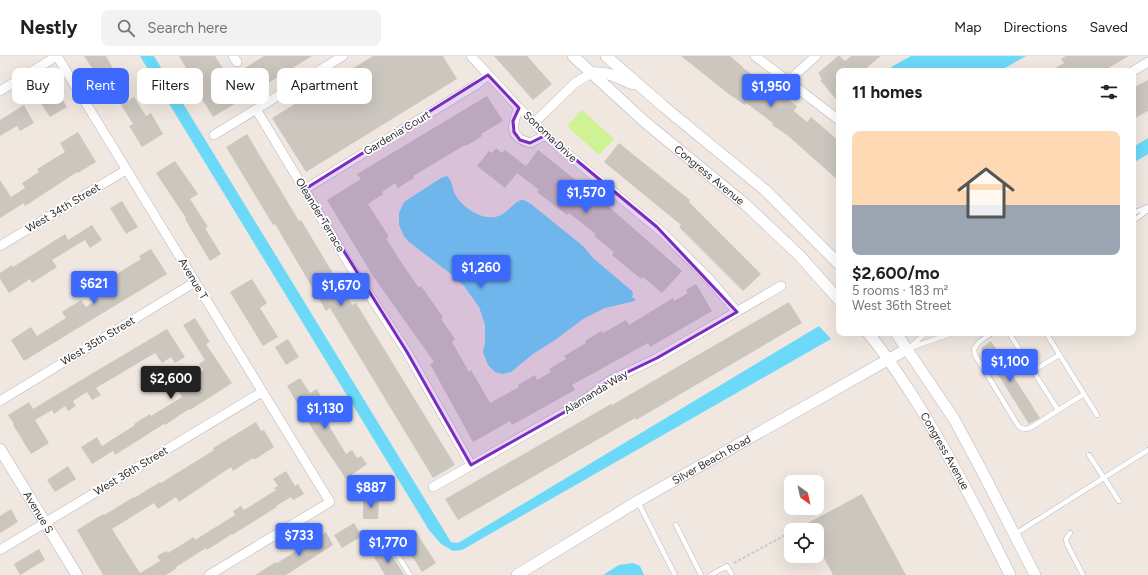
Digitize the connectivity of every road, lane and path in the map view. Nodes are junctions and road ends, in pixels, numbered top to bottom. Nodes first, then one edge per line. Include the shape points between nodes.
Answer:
1 (57, 56) edge
2 (343, 56) edge
3 (471, 56) edge
4 (573, 56) edge
5 (606, 56) edge
6 (755, 56) edge
7 (816, 56) edge
8 (1148, 62) edge
9 (1136, 69) edge
10 (592, 73) junction
11 (488, 75) junction
12 (789, 82) junction
13 (0, 91) edge
14 (646, 91) junction
15 (518, 108) junction
16 (256, 109) junction
17 (836, 118) edge
18 (534, 123) junction
19 (214, 135) dead end
20 (546, 136) junction
21 (126, 170) junction
22 (305, 189) junction
23 (1148, 207) edge
24 (1148, 210) edge
25 (1136, 212) edge
26 (1136, 219) edge
27 (0, 246) edge
28 (836, 261) edge
29 (195, 282) junction
30 (781, 286) dead end
31 (836, 297) edge
32 (737, 312) junction
33 (870, 336) edge
34 (898, 336) edge
35 (922, 336) edge
36 (944, 336) edge
37 (988, 336) edge
38 (1011, 336) edge
39 (1048, 336) edge
40 (907, 349) junction
41 (1059, 355) junction
42 (889, 359) junction
43 (1033, 371) junction
44 (262, 392) junction
45 (1084, 394) junction
46 (0, 401) edge
47 (1058, 410) junction
48 (1097, 416) dead end
49 (0, 449) edge
50 (1148, 450) edge
51 (1089, 455) dead end
52 (471, 465) junction
53 (1104, 478) junction
54 (433, 487) dead end
55 (638, 501) junction
56 (1119, 501) dead end
57 (45, 523) junction
58 (676, 525) dead end
59 (1070, 533) dead end
60 (1015, 534) junction
61 (784, 536) edge
62 (392, 546) dead end
63 (0, 550) edge
64 (727, 566) junction
65 (77, 575) edge
66 (209, 575) edge
67 (410, 575) edge
68 (517, 575) edge
69 (675, 575) edge
70 (701, 575) edge
71 (711, 575) edge
72 (732, 575) edge
73 (1010, 575) edge
74 (1035, 575) edge
75 (1083, 575) edge

1 - 13 street
1 - 21 street, Avenue T
2 - 16 street
3 - 11 street, Sonoma Drive
4 - 10 street, Congress Avenue
5 - 14 street
6 - 12 street
7 - 12 street
8 - 9 street
10 - 14 street via 606,73
10 - 18 street via 575,83
10 - 31 street, Congress Avenue via 645,122 746,205 800,256
11 - 15 street, Sonoma Drive
11 - 22 street, Gardenia Court via 476,85
12 - 17 street
14 - 28 street via 764,190
15 - 18 street, Sonoma Drive
15 - 20 street via 513,121 514,132 520,140 530,143
16 - 19 street
16 - 22 street, Oleander Terrace
18 - 20 street, Sonoma Drive
20 - 32 street, Sonoma Drive via 664,234 710,280
21 - 27 street, West 34th Street
21 - 29 street, Avenue T
22 - 52 street, Oleander Terrace via 349,264 407,352
23 - 25 lane
24 - 26 lane
29 - 44 street, Avenue T
29 - 46 street, West 35th Street
30 - 32 street, Alamanda Way
32 - 52 street, Alamanda Way via 656,358 609,381 578,404
33 - 42 street, Congress Avenue
34 - 40 street, Congress Avenue
35 - 40 lane
36 - 40 lane
37 - 47 lane via 974,349 975,355 1020,427 1030,428
38 - 43 lane
39 - 41 lane
40 - 42 street, Silver Beach Road
40 - 60 street, Congress Avenue via 954,419
41 - 43 lane
41 - 45 lane
42 - 55 street, Silver Beach Road
42 - 73 street, Congress Avenue via 940,439
43 - 47 lane
44 - 57 street, West 36th Street
44 - 66 street, Avenue T via 330,502
45 - 47 lane
45 - 48 lane
49 - 57 street, Avenue S
50 - 53 lane
51 - 53 lane
52 - 54 street, Alamanda Way
53 - 56 lane
53 - 60 lane
55 - 68 street, Silver Beach Road
55 - 69 lane
57 - 63 street, West 36th Street
57 - 65 street, Avenue S
58 - 70 lane
59 - 75 lane via 1066,539 1067,544
60 - 74 street, Congress Avenue
61 - 64 path
62 - 67 lane
64 - 71 lane
64 - 72 lane

